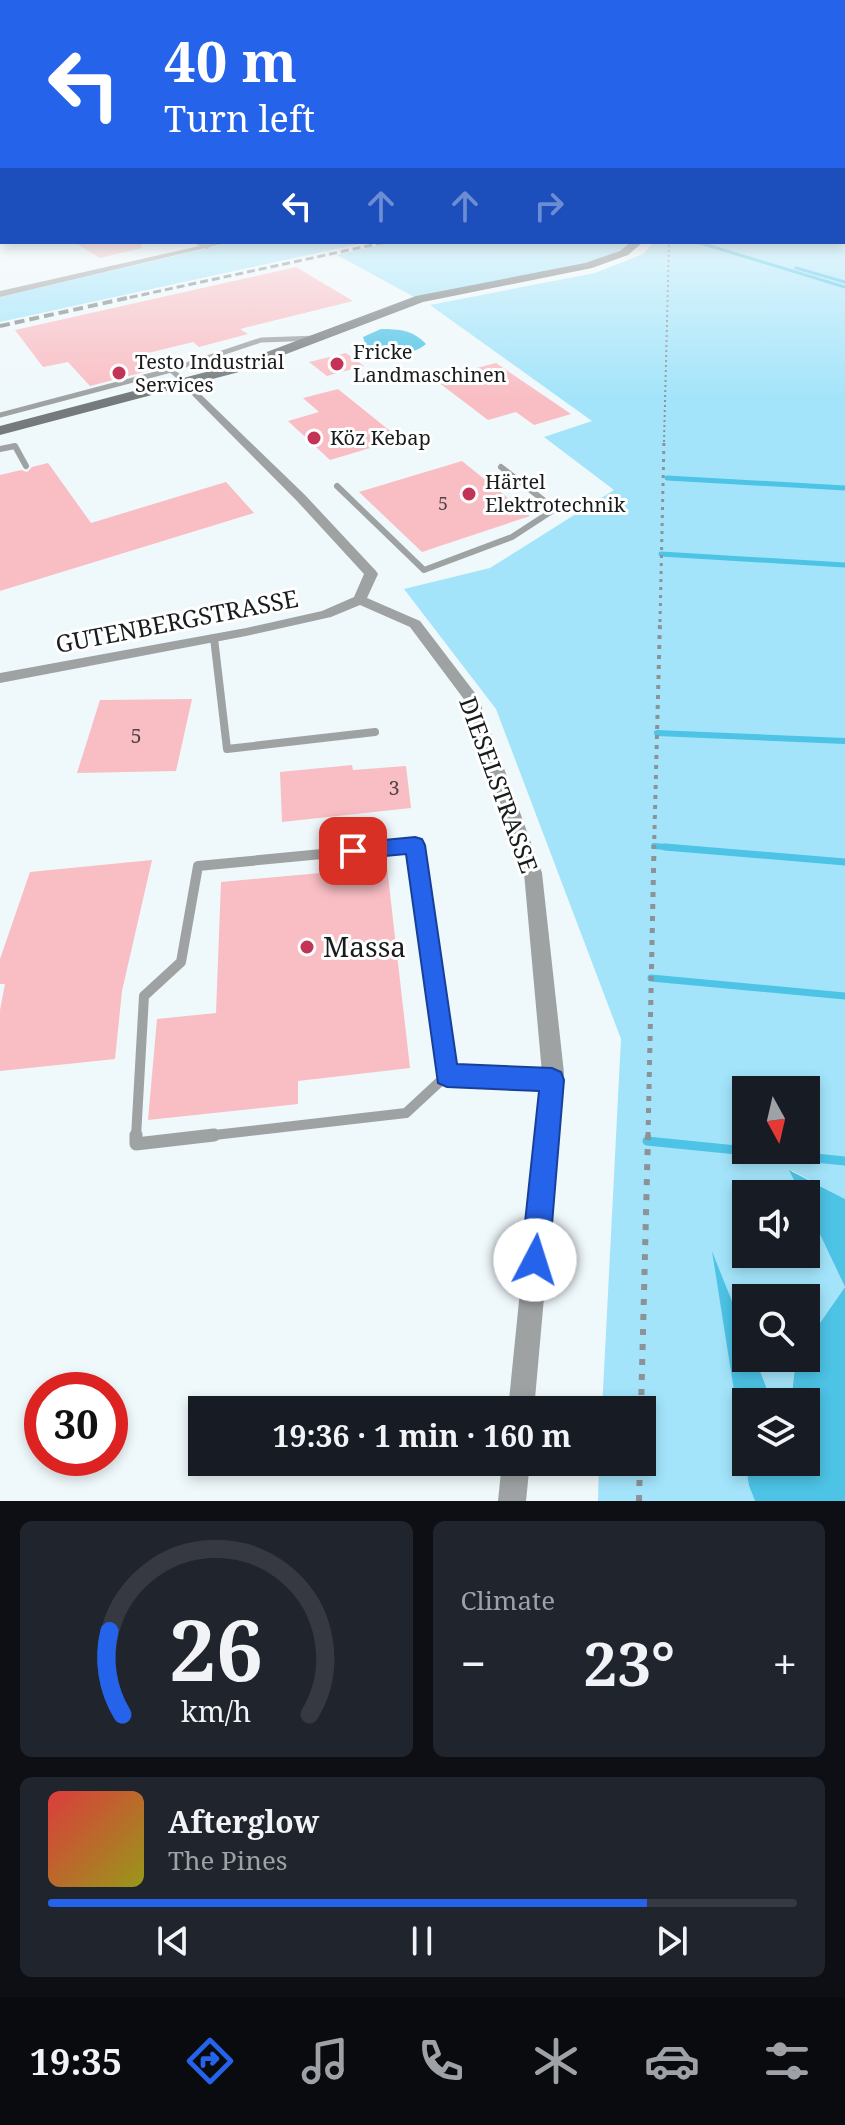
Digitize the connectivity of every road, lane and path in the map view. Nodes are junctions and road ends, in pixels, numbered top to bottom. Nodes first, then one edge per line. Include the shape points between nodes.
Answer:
1 (158, 258) edge
2 (612, 258) edge
3 (669, 258) edge
4 (0, 294) edge
5 (319, 338) junction
6 (171, 370) junction
7 (186, 383) junction
8 (0, 415) edge
9 (0, 431) edge
10 (0, 449) edge
11 (26, 466) dead end
12 (501, 467) dead end
13 (337, 486) dead end
14 (360, 600) junction
15 (214, 638) junction
16 (0, 678) edge
17 (375, 732) dead end
18 (447, 1075) junction
19 (552, 1080) junction
20 (522, 1396) edge
21 (641, 1396) edge
22 (515, 1476) edge
23 (640, 1476) edge
24 (512, 1501) edge
25 (639, 1501) edge

1 - 4 street
2 - 5 main road via 420,299
3 - 21 path
5 - 6 lane via 283,334
5 - 7 main road
6 - 7 lane
6 - 8 lane
7 - 9 main road
7 - 14 street via 371,574
10 - 11 lane via 15,446
12 - 13 lane via 555,509 543,522 424,570
14 - 15 street, GUTENBERGSTRASSE via 326,614
14 - 19 street, DIESELSTRASSE via 415,624 473,701 533,873
15 - 16 street, GUTENBERGSTRASSE
15 - 17 lane via 227,749
18 - 18 lane via 406,1113 136,1144 144,996 181,962 198,866 415,845
18 - 19 lane
19 - 20 street, DIESELSTRASSE
22 - 24 street
23 - 25 path

